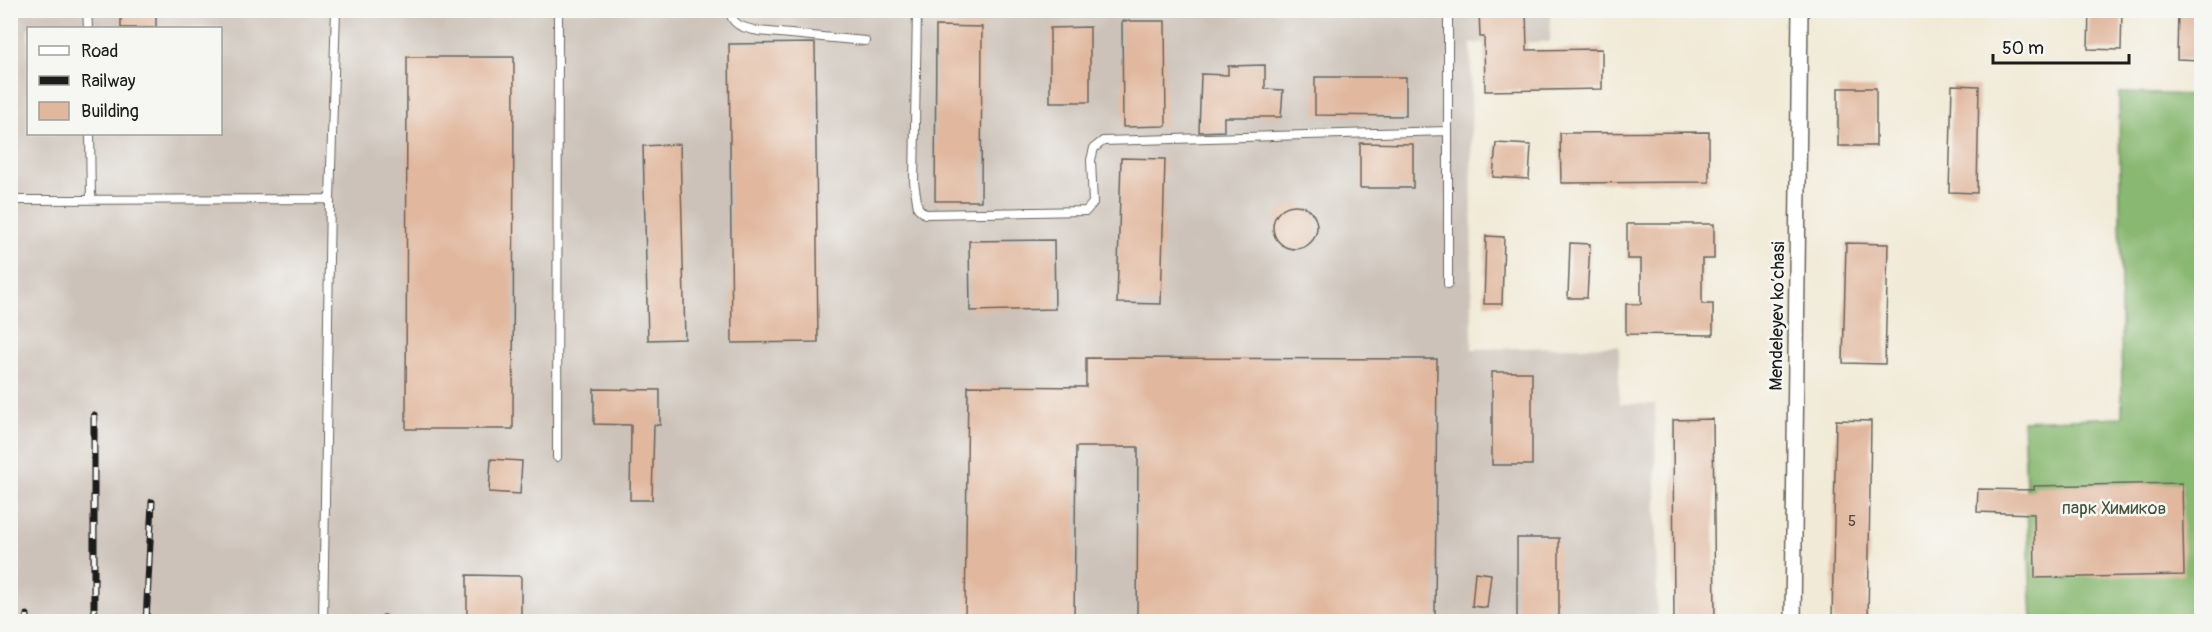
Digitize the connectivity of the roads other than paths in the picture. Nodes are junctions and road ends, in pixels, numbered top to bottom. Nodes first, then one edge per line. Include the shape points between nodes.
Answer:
1 (87, 10) edge
2 (336, 10) edge
3 (558, 10) edge
4 (730, 10) edge
5 (917, 10) edge
6 (1448, 10) edge
7 (1800, 10) edge
8 (88, 27) edge
9 (865, 41) dead end
10 (1448, 131) junction
11 (90, 135) edge
12 (92, 198) junction
13 (330, 199) junction
14 (10, 200) edge
15 (1448, 284) dead end
16 (557, 457) dead end
17 (323, 621) edge
18 (1793, 621) edge

1 - 8 lane
2 - 13 lane
3 - 16 lane
4 - 9 lane via 730,16 741,27 758,31
5 - 10 lane via 914,182 918,208 925,213 1086,211 1093,203 1091,160 1094,148 1103,141
6 - 10 lane
7 - 18 street, Mendeleyev ko‘chasi
10 - 15 lane
11 - 12 lane
12 - 13 lane
12 - 14 lane
13 - 17 lane

